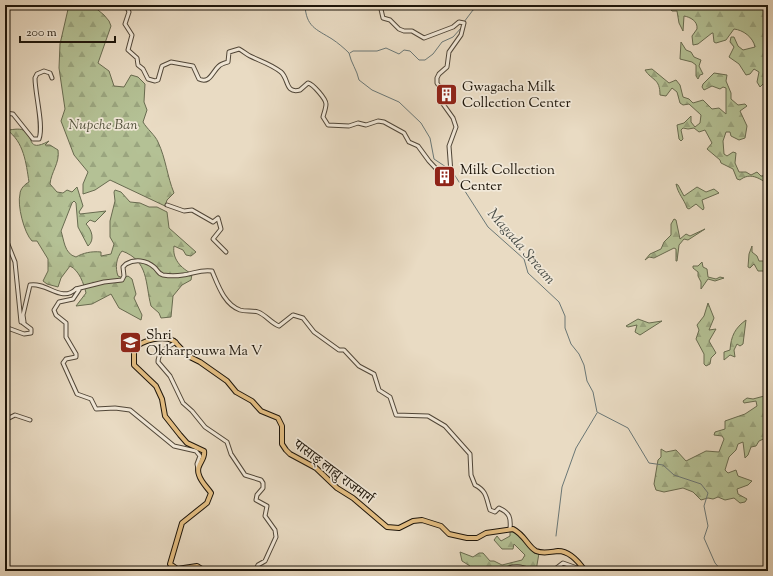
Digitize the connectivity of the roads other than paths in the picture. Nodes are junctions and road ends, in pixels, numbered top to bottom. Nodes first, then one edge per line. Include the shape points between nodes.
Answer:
1 (126, 5) edge
2 (380, 5) edge
3 (52, 78) dead end
4 (5, 113) edge
5 (167, 205) dead end
6 (5, 237) edge
7 (226, 252) dead end
8 (76, 289) junction
9 (23, 323) junction
10 (5, 327) edge
11 (176, 342) junction
12 (5, 420) edge
13 (30, 420) dead end
14 (198, 469) junction
15 (510, 529) junction
16 (585, 570) edge
17 (205, 571) edge
18 (255, 571) edge
19 (502, 571) edge
20 (534, 571) edge
21 (542, 571) edge

1 - 2 street via 129,12 125,24 132,35 128,50 137,58 138,65 148,80 158,80 162,66 171,62 193,66 199,79 205,80 211,77 220,65 228,62 229,52 239,49 281,72 291,90 300,90 308,83 313,85 325,100 326,106 322,117 328,125 370,125 378,121 384,122 404,133 409,142 418,146 442,175 446,172 451,173 449,146 456,128 454,118 443,104 437,78 447,67 449,52 461,35 464,23 459,22 453,27 424,38 412,31 399,29 385,19
3 - 4 street via 50,73 44,71 35,78 41,126 39,139 32,139 13,114
5 - 7 street via 184,211 192,210 213,222 218,218 221,228 213,239
6 - 9 street via 15,262 20,320
8 - 9 street via 64,294 37,284 30,285
8 - 14 street via 79,292 73,299 59,302 54,310 66,323 66,336 76,354 76,357 63,363 74,390 80,396 91,399 96,409 130,410 174,446 196,451 200,456
8 - 15 street via 122,280 126,264 142,261 155,268 160,275 212,271 216,284 232,305 239,310 257,312 279,326 293,315 299,316 314,332 339,350 344,350 359,366 374,374 379,390 390,397 396,415 428,416 452,432 470,454 471,475 475,485 487,496 490,510 495,512 499,508 509,514
9 - 10 street via 31,329 31,333 24,334
11 - 14 main road via 166,339 142,342 134,349 134,364 156,386 162,399 165,416 180,435 187,443 204,451
11 - 15 main road, पासाङ् लाह्मु राजमार्ग via 188,356 227,381 236,392 252,401 261,411 278,418 282,426 282,444 286,450 316,468 387,527 402,528 413,521 422,520 441,526 449,534 467,538 477,538 486,533
11 - 18 street via 159,355 158,362 170,376 183,403 205,427 227,442 231,454 245,475 263,483 256,500 267,506 265,516 275,530 276,537 265,562 258,565
12 - 13 street via 15,415
14 - 17 main road via 211,497 182,523 170,561 171,566 177,569 197,566
15 - 16 main road via 525,537 535,551 564,552 578,561
16 - 21 street via 563,563 554,570
19 - 20 street via 521,566

